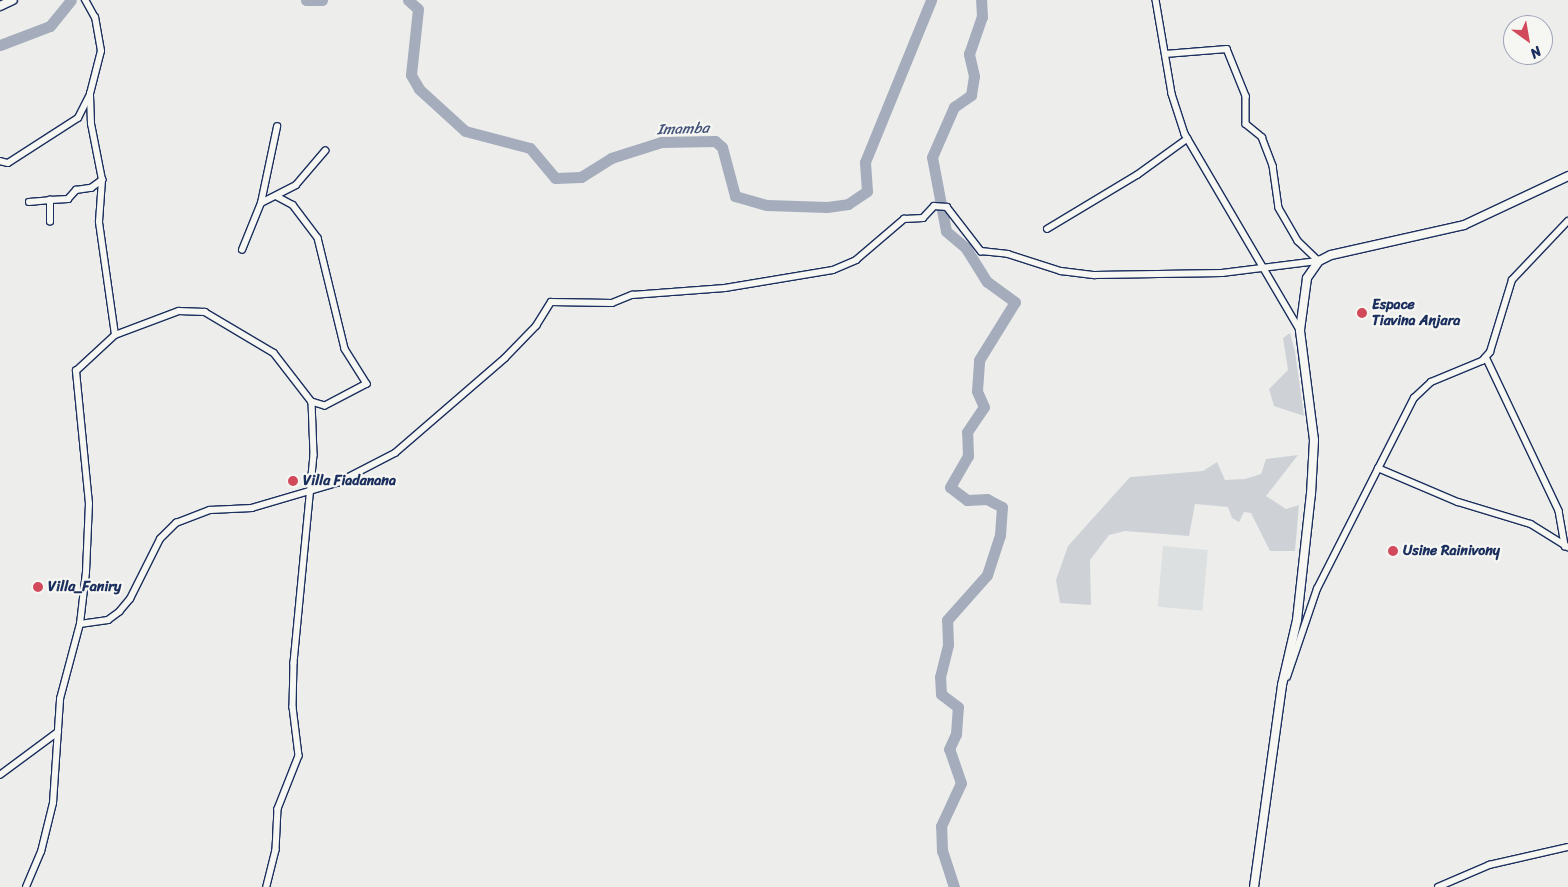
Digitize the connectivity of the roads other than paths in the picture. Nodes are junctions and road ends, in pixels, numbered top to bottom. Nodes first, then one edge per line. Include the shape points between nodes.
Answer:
1 (14, 0) edge
2 (85, 0) edge
3 (1156, 0) edge
4 (0, 6) edge
5 (1165, 54) junction
6 (90, 94) junction
7 (278, 127) dead end
8 (1188, 139) junction
9 (326, 150) dead end
10 (0, 160) edge
11 (1568, 176) edge
12 (102, 180) junction
13 (276, 196) junction
14 (50, 200) junction
15 (29, 202) dead end
16 (261, 202) junction
17 (1568, 221) edge
18 (50, 222) dead end
19 (1047, 229) dead end
20 (242, 250) dead end
21 (1318, 261) junction
22 (1268, 270) junction
23 (1300, 330) junction
24 (115, 335) junction
25 (1486, 357) junction
26 (312, 402) junction
27 (1378, 468) junction
28 (309, 489) junction
29 (1567, 546) edge
30 (80, 624) junction
31 (1282, 685) junction
32 (58, 732) junction
33 (0, 775) edge
34 (1568, 846) edge
35 (26, 887) edge
36 (267, 887) edge
37 (1254, 887) edge
38 (1438, 887) edge

1 - 4 street
2 - 6 street via 95,18 101,52
3 - 5 street
5 - 8 street via 1172,94
5 - 21 street via 1227,49 1246,96 1246,124 1262,137 1273,166 1280,208 1298,241
6 - 10 street via 78,118 8,163
6 - 12 street
7 - 16 street
8 - 19 street via 1137,176
8 - 22 street
9 - 13 street via 296,184
11 - 21 street via 1464,225 1355,248
12 - 14 street via 91,188 76,190 68,199
12 - 24 street via 99,222
13 - 16 street
13 - 26 street via 293,205 318,238 345,349 367,384 325,406
14 - 15 street
14 - 18 street
16 - 20 street
17 - 25 street via 1512,280
21 - 22 street
21 - 23 street via 1304,286
22 - 23 street
22 - 28 street via 1095,275 1061,271 1016,256 982,251 947,207 934,206 923,218 904,219 856,260 833,270 725,288 632,295 612,303 551,302 536,326 419,435 373,466 338,483
23 - 31 street via 1312,419 1313,470 1297,620
24 - 26 street via 179,311 205,312 274,353
24 - 30 street via 76,371 89,504
25 - 27 street via 1431,382 1414,398
25 - 29 street via 1559,511
26 - 28 street via 314,455
27 - 29 street via 1458,502 1530,524
27 - 31 street via 1317,589
28 - 30 street via 252,508 210,510 176,523 160,539 130,599 119,612 108,620
28 - 36 street via 294,663 293,707 299,756 278,809 276,850
30 - 32 street via 60,699
31 - 37 street
32 - 33 street
32 - 35 street via 53,803 41,852
34 - 38 street via 1489,865

